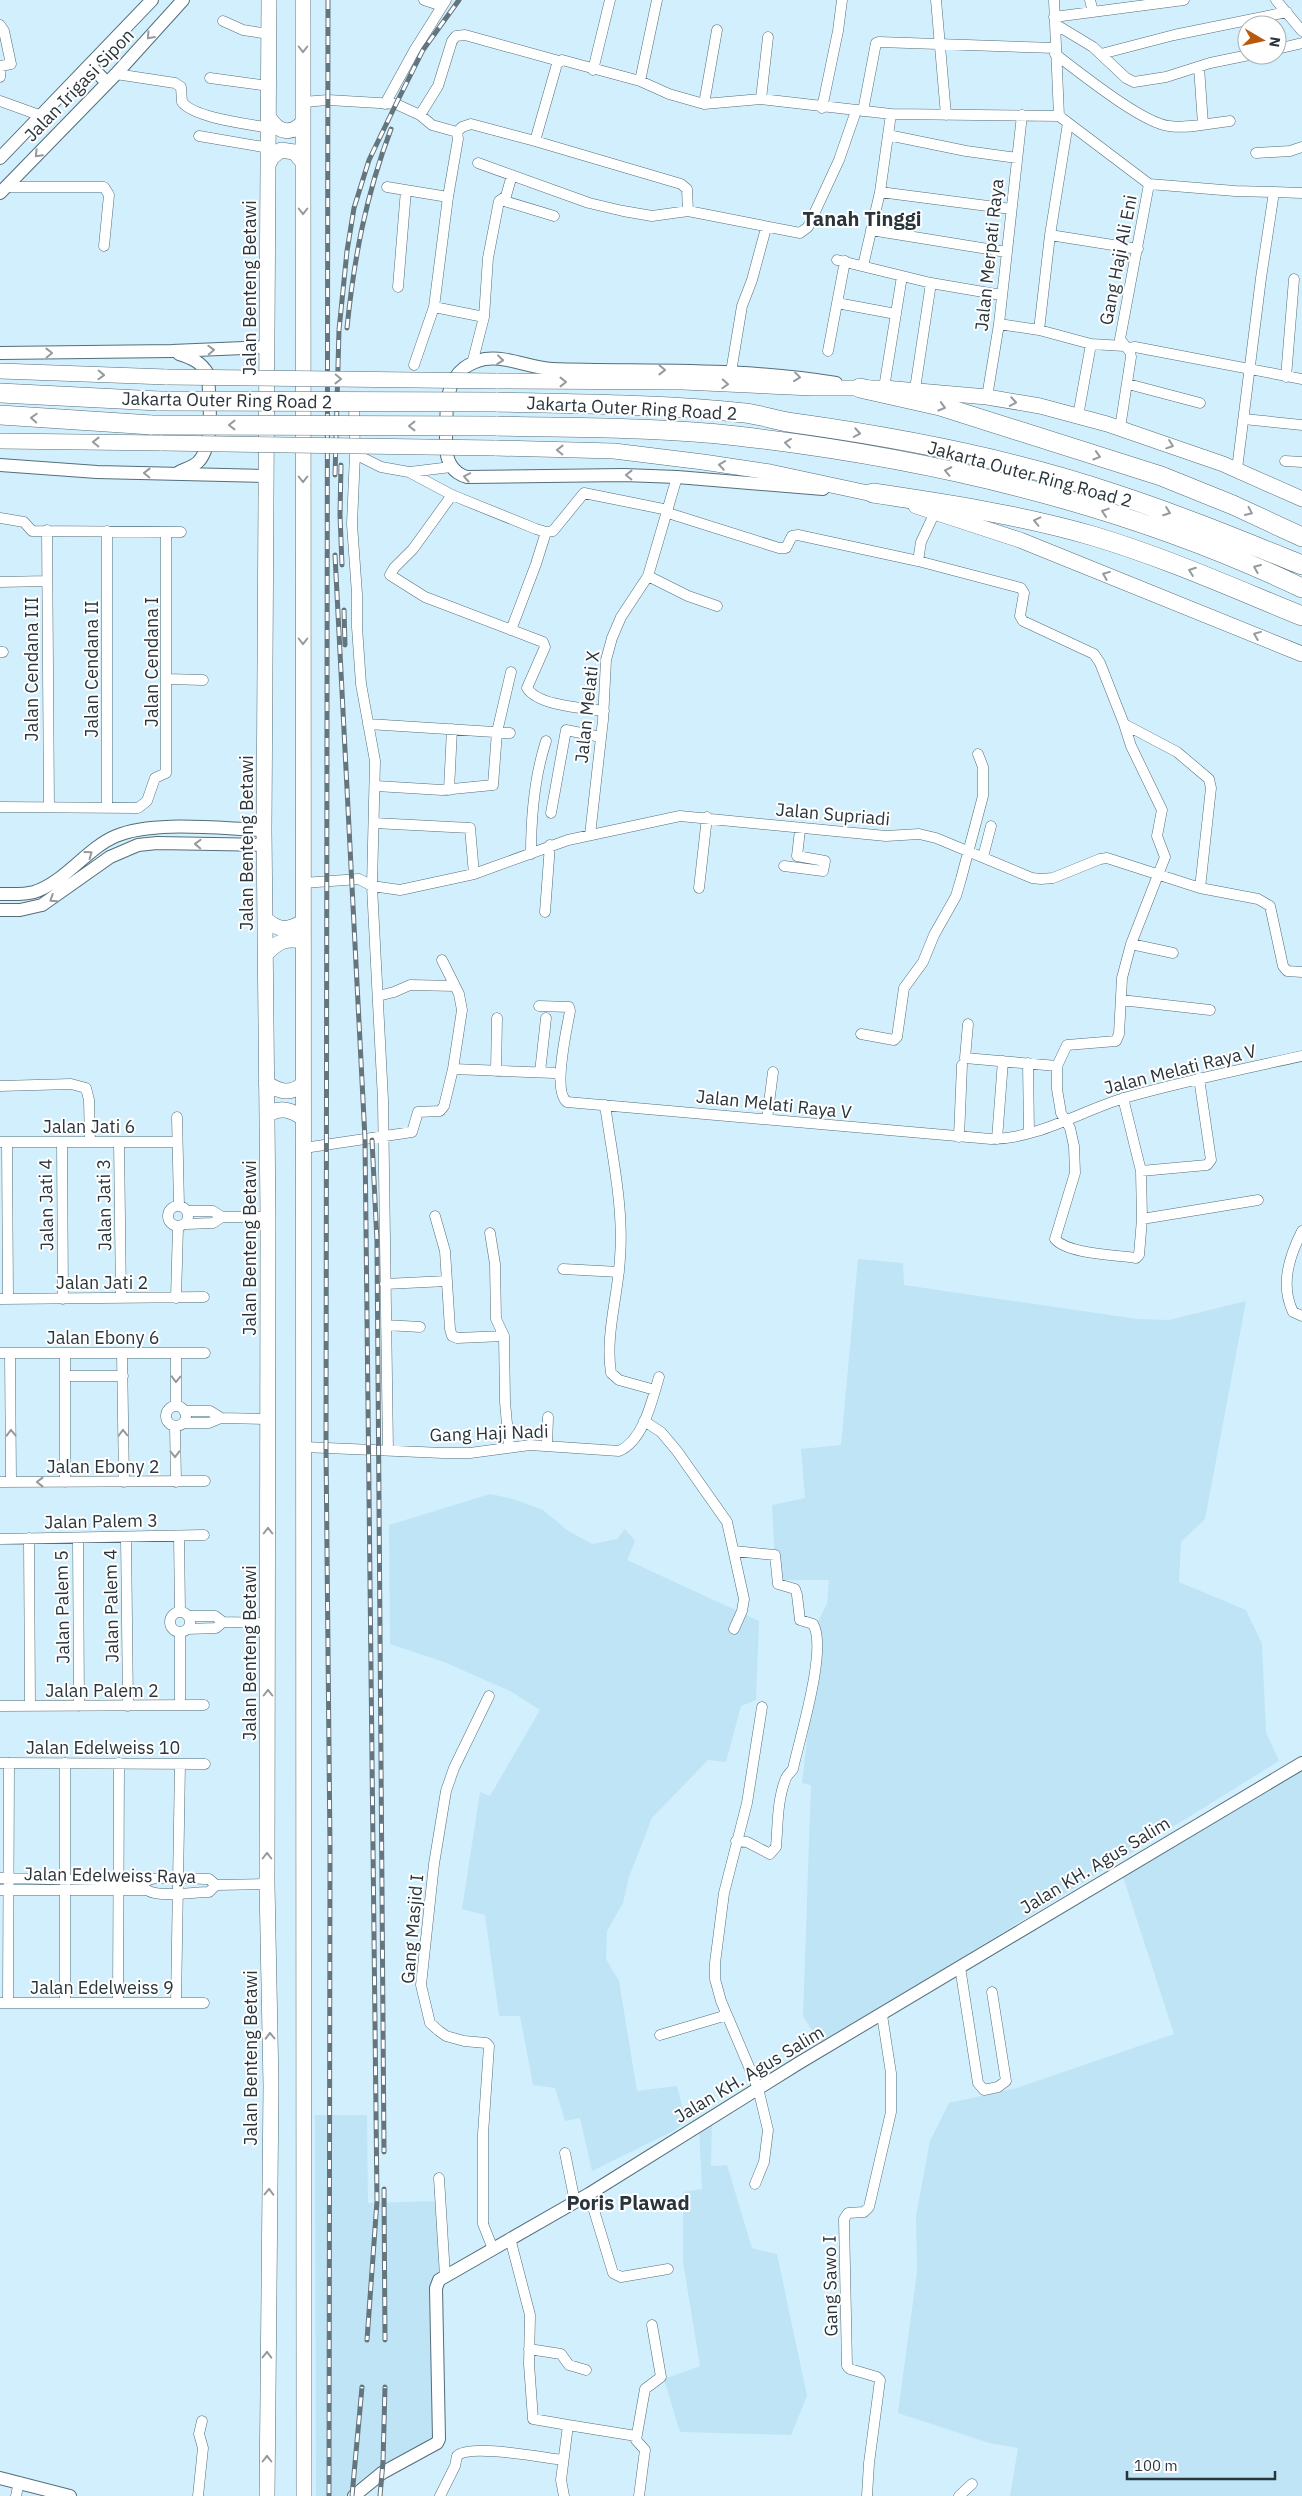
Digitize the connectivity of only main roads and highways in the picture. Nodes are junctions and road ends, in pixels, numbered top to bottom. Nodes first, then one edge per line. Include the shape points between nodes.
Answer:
1 (269, 0) edge
2 (303, 0) edge
3 (303, 122) junction
4 (270, 123) junction
5 (269, 156) junction
6 (303, 162) junction
7 (0, 371) edge
8 (860, 388) junction
9 (0, 393) edge
10 (0, 416) edge
11 (0, 441) edge
12 (873, 493) junction
13 (1302, 499) edge
14 (1302, 537) edge
15 (1302, 565) edge
16 (1302, 588) edge
17 (1302, 616) edge
18 (1302, 654) edge
19 (265, 919) junction
20 (303, 922) junction
21 (304, 942) junction
22 (265, 955) junction
23 (266, 1083) junction
24 (303, 1084) junction
25 (267, 1115) junction
26 (304, 1118) junction
27 (267, 2496) edge
28 (304, 2496) edge

1 - 4 main road, Jalan Benteng Betawi
2 -> 3 main road
3 - 4 main road via 296,129 283,131
3 - 6 main road
4 - 5 main road, Jalan Benteng Betawi
5 - 6 main road via 272,158 281,150 294,152
5 - 19 main road, Jalan Benteng Betawi
6 -> 20 main road
7 -> 8 main road, bridge via 167,377 683,382
8 -> 13 main road via 915,389 987,397 1078,416 1237,470
8 -> 14 highway via 940,406 1161,476 1233,504
9 -> 15 highway, Jakarta Outer Ring Road 2, bridge via 159,401 496,402 749,413 997,462 1114,493
16 -> 10 highway, Jakarta Outer Ring Road 2, bridge via 1226,555 1107,512 993,481 826,448 710,434 633,429 152,425
12 -> 11 main road, bridge via 770,472 644,454 588,450
17 -> 12 highway via 1213,579 1094,536 1000,512
18 -> 12 main road via 1020,540
19 - 20 main road via 283,930
19 - 22 main road, Jalan Benteng Betawi
20 - 21 main road
21 - 22 main road via 281,940
21 - 24 main road
22 - 23 main road, Jalan Benteng Betawi
23 - 24 main road via 288,1092
23 - 25 main road, Jalan Benteng Betawi
24 - 26 main road
25 - 26 main road via 280,1109
27 -> 25 main road, Jalan Benteng Betawi via 271,2085 267,1884
26 - 28 main road

